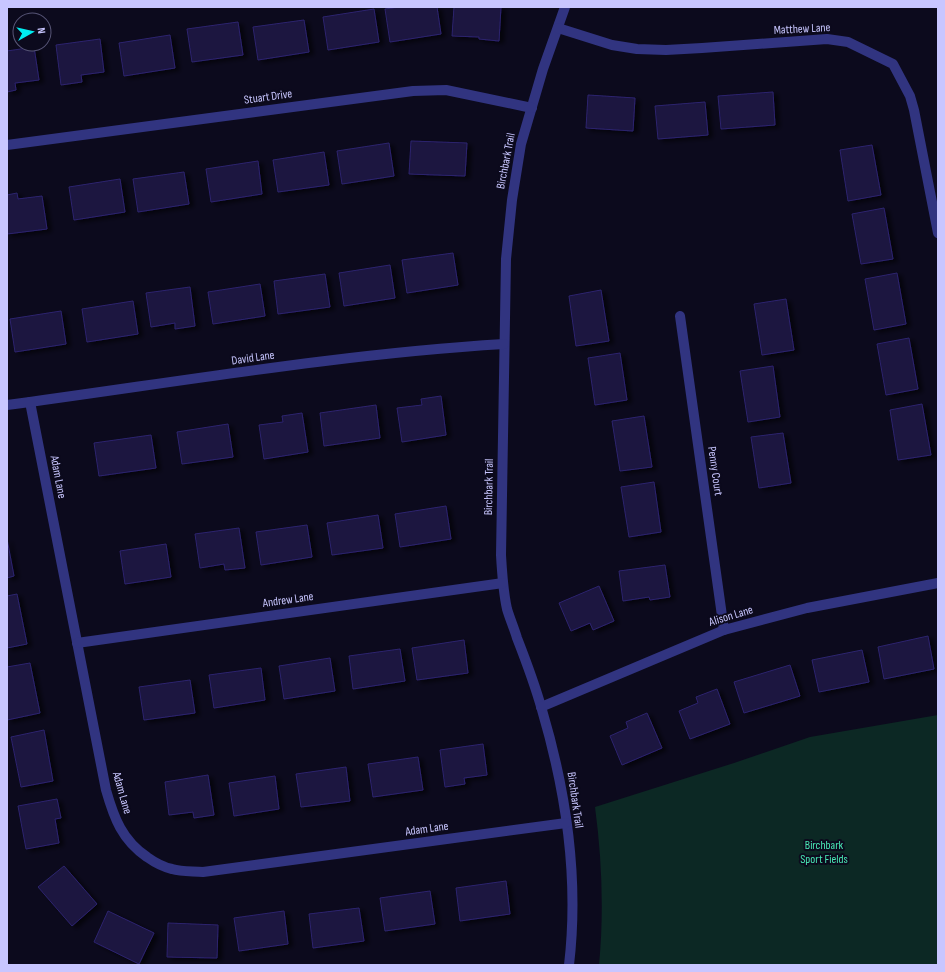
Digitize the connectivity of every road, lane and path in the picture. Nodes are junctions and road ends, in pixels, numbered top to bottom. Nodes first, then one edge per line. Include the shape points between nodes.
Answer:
1 (565, 7) edge
2 (558, 28) junction
3 (532, 108) junction
4 (7, 145) edge
5 (938, 233) edge
6 (680, 316) dead end
7 (504, 344) junction
8 (30, 402) junction
9 (7, 405) edge
10 (503, 583) junction
11 (938, 583) edge
12 (724, 630) junction
13 (77, 643) junction
14 (541, 707) junction
15 (566, 823) junction
16 (569, 965) edge

1 - 2 street, Birchbark Trail
2 - 3 street, Birchbark Trail
2 - 5 street, Matthew Lane via 612,45 637,49 666,50 827,39 848,42 893,64 910,96 914,110
3 - 4 street, Stuart Drive via 446,90 413,91
3 - 7 street, Birchbark Trail via 521,144 512,200 506,259
6 - 12 street, Penny Court
7 - 8 street, David Lane via 377,354
7 - 10 street, Birchbark Trail via 500,555
8 - 9 street, David Lane
8 - 13 street, Adam Lane
10 - 13 street, Andrew Lane
10 - 14 street, Birchbark Trail via 508,610
11 - 12 street, Alison Lane via 807,608
12 - 14 street, Alison Lane
13 - 15 street, Adam Lane via 111,810 130,844 155,863 171,869 203,872
14 - 15 street, Birchbark Trail via 559,774
15 - 16 street, Birchbark Trail via 572,898

